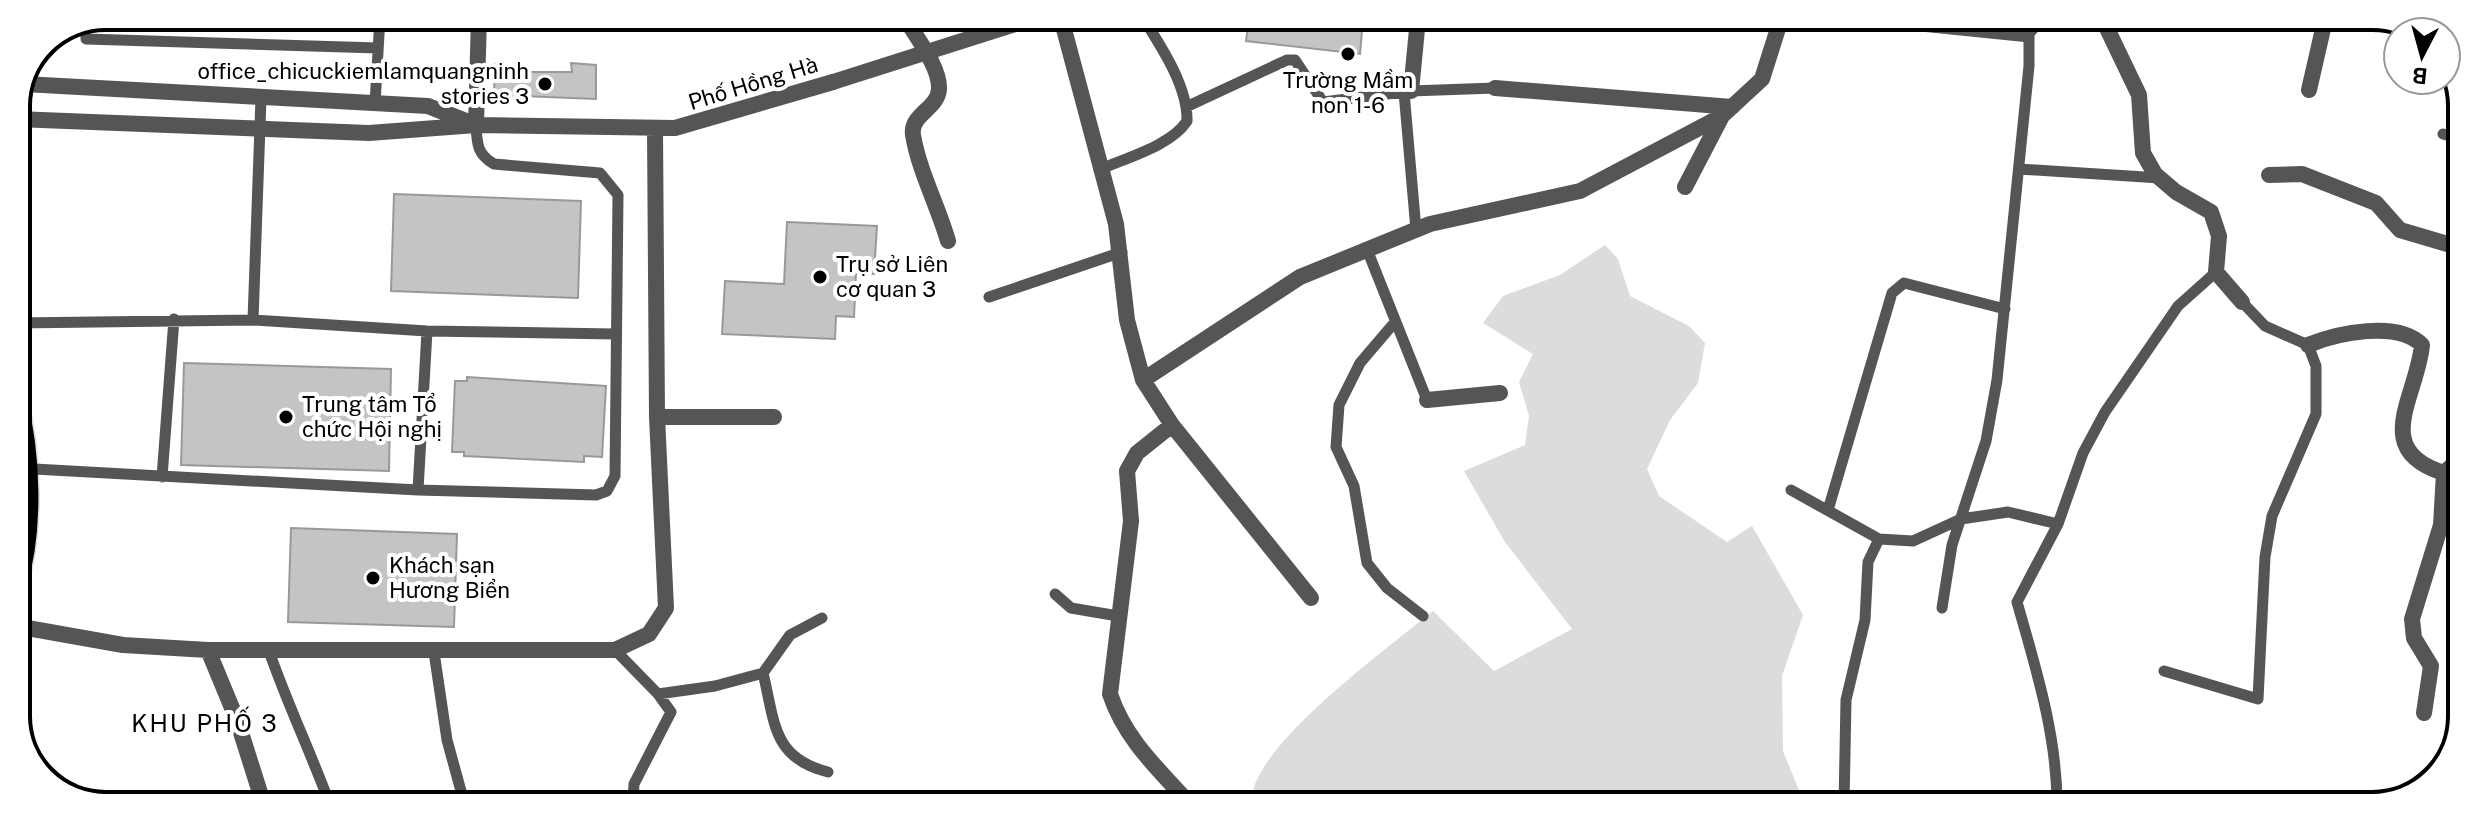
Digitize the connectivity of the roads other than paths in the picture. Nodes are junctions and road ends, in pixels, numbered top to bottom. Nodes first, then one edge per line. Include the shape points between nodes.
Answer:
1 (379, 30) edge
2 (479, 30) edge
3 (912, 30) edge
4 (994, 30) edge
5 (1064, 30) edge
6 (1150, 30) edge
7 (1416, 30) edge
8 (1778, 30) edge
9 (1972, 30) edge
10 (2029, 30) edge
11 (2033, 30) edge
12 (2108, 30) edge
13 (2323, 30) edge
14 (86, 33) edge
15 (378, 48) junction
16 (33, 85) edge
17 (1495, 88) joint
18 (2309, 90) dead end
19 (1408, 92) junction
20 (261, 98) junction
21 (375, 104) junction
22 (1186, 107) junction
23 (1727, 111) junction
24 (30, 120) edge
25 (476, 125) junction
26 (260, 129) junction
27 (655, 129) junction
28 (2443, 134) dead end
29 (2448, 135) edge
30 (2019, 169) junction
31 (1099, 170) junction
32 (2269, 175) dead end
33 (2160, 178) junction
34 (1685, 187) dead end
35 (1416, 230) junction
36 (948, 241) dead end
37 (2448, 244) edge
38 (1122, 252) junction
39 (1368, 252) junction
40 (2216, 272) junction
41 (989, 297) dead end
42 (2242, 302) joint
43 (2005, 309) junction
44 (174, 319) junction
45 (253, 320) junction
46 (1395, 322) junction
47 (30, 323) edge
48 (427, 331) junction
49 (615, 334) junction
50 (2308, 345) junction
51 (1143, 380) junction
52 (1500, 393) dead end
53 (1427, 400) joint
54 (657, 417) junction
55 (774, 417) dead end
56 (1172, 425) junction
57 (30, 469) edge
58 (2448, 469) edge
59 (2444, 473) junction
60 (162, 477) junction
61 (418, 490) junction
62 (1791, 490) dead end
63 (1828, 510) junction
64 (1961, 519) junction
65 (2058, 524) junction
66 (1879, 539) junction
67 (1055, 594) dead end
68 (1311, 598) dead end
69 (1942, 608) dead end
70 (1118, 616) junction
71 (1423, 616) dead end
72 (822, 618) dead end
73 (30, 628) edge
74 (208, 650) junction
75 (615, 650) junction
76 (269, 651) junction
77 (434, 652) junction
78 (2164, 671) dead end
79 (763, 673) junction
80 (658, 694) junction
81 (2424, 713) dead end
82 (828, 772) dead end
83 (260, 792) edge
84 (325, 792) edge
85 (461, 792) edge
86 (634, 792) edge
87 (1179, 792) edge
88 (1844, 792) edge
89 (2057, 792) edge

1 - 15 lane
2 - 25 street
3 - 36 street via 938,78 939,93 920,115 913,134
4 - 27 street, Phố Hồng Hà, bridge via 689,126
5 - 31 street
6 - 22 lane
7 - 19 street
8 - 23 street via 1762,79
9 - 10 street
11 - 30 lane
12 - 33 street via 2139,95 2143,153
13 - 18 street
14 - 15 lane via 86,39
15 - 21 lane
16 - 20 street, Phố Hồng Hà
17 - 19 lane
17 - 23 street
19 - 22 lane via 1323,102 1303,69 1287,60
19 - 35 lane
20 - 21 street, Phố Hồng Hà
20 - 26 lane
21 - 25 street, Phố Hồng Hà via 428,106
22 - 31 lane via 1187,121 1178,131
23 - 34 street
23 - 35 street via 1580,191
24 - 26 street, Phố Hồng Hà
25 - 26 street, Phố Hồng Hà via 369,133
25 - 27 street, Phố Hồng Hà
25 - 49 lane via 477,147 494,164 600,173 612,183 621,211
26 - 45 lane
27 - 54 street
28 - 29 lane
30 - 33 lane
30 - 43 lane
31 - 38 street
32 - 37 street via 2302,174 2376,203 2400,230
33 - 40 street via 2211,212 2219,236
35 - 39 street
38 - 41 lane
38 - 51 street via 1127,320
39 - 46 lane
39 - 51 street via 1300,277
40 - 42 street
40 - 65 lane via 2178,306 2105,412 2083,453
42 - 50 lane via 2265,326
43 - 63 lane via 1904,283 1892,293
43 - 64 lane via 1986,441
44 - 45 lane
44 - 47 lane
44 - 60 lane
45 - 48 lane
46 - 53 lane
46 - 71 lane via 1360,363 1339,405 1336,447 1354,486 1367,563 1387,588
48 - 49 lane
48 - 61 lane
49 - 61 lane via 615,476 607,491 596,495
50 - 59 street via 2354,333 2415,338 2422,345 2421,361 2401,424 2403,441 2422,466
50 - 78 lane via 2316,366 2316,414 2272,516 2258,699
51 - 56 street
52 - 53 street
54 - 55 street
54 - 75 street via 666,608 649,634
56 - 68 street
56 - 70 street via 1137,453 1127,471 1131,521
57 - 60 lane
58 - 59 street
59 - 81 street via 2441,525 2412,619 2414,638 2431,666
60 - 61 lane
62 - 63 lane
63 - 66 lane
64 - 65 lane via 2008,512
64 - 66 lane via 1913,541
64 - 69 lane
65 - 89 lane via 2017,602 2040,682 2057,764
66 - 88 lane via 1868,562 1865,620 1846,700
67 - 70 lane via 1071,608
70 - 87 street via 1110,673 1118,719
72 - 79 lane via 790,635
73 - 74 street via 123,645
74 - 76 street
74 - 83 street
75 - 77 street
75 - 80 lane
76 - 77 street
76 - 84 lane
77 - 85 lane via 447,740
79 - 80 lane
79 - 82 lane via 785,748 804,766
80 - 86 lane via 668,704 669,722

